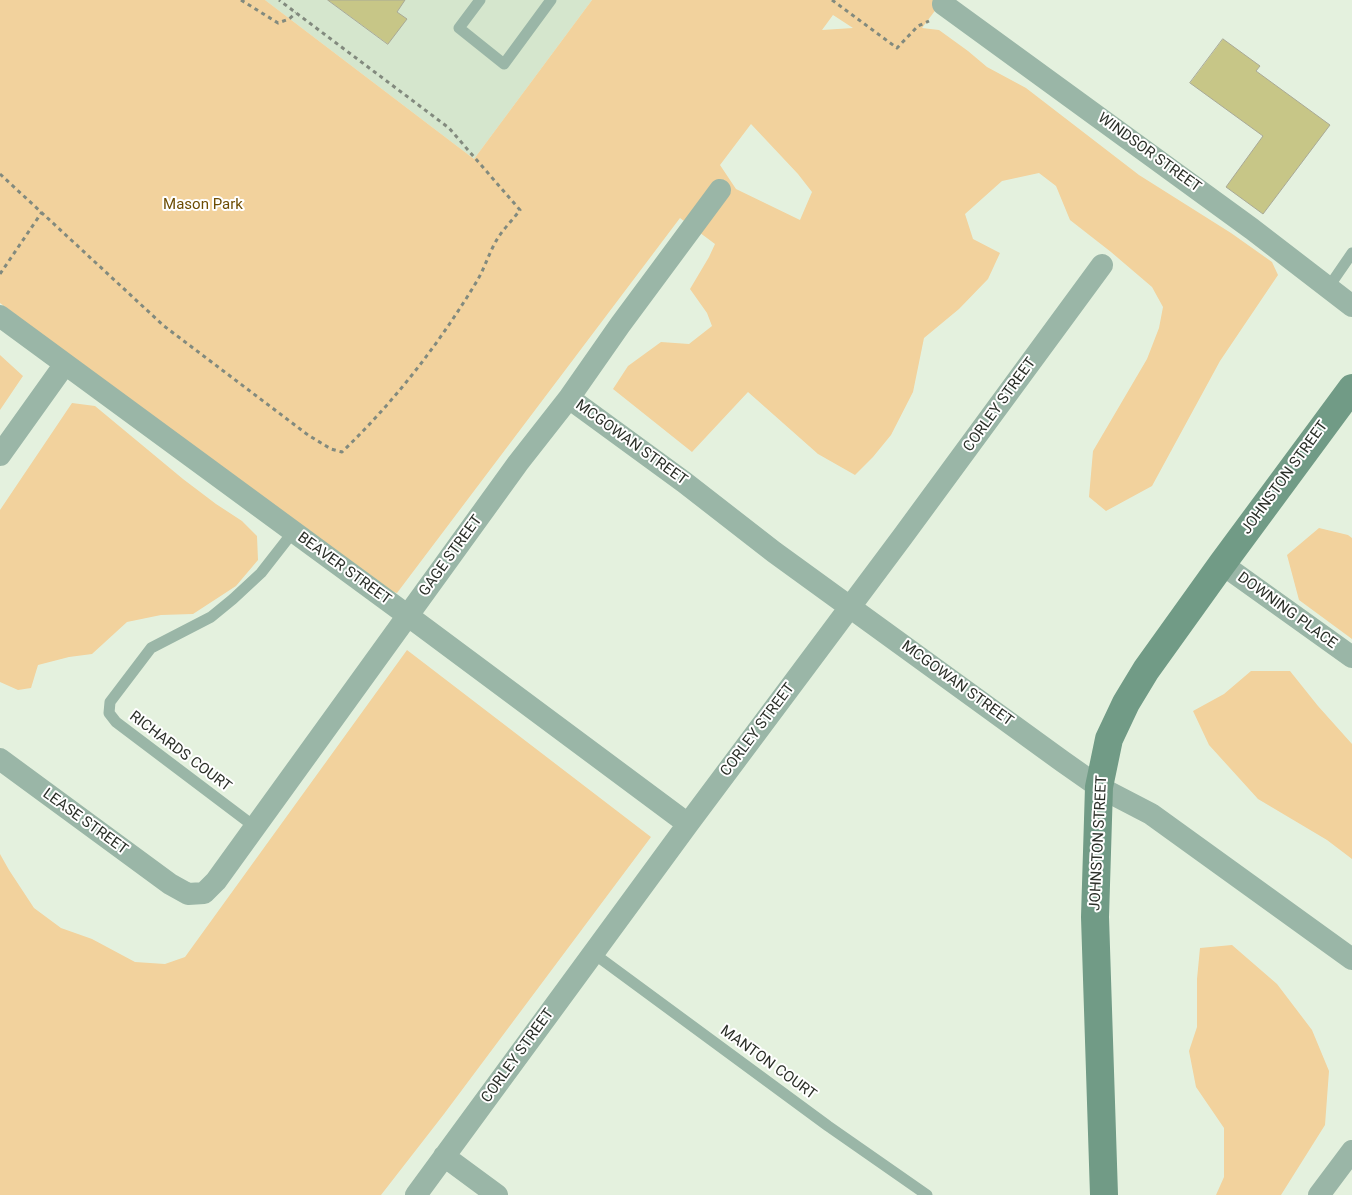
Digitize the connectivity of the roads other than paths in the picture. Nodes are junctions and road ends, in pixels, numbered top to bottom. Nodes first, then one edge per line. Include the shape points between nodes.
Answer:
1 (480, 0) edge
2 (551, 0) edge
3 (943, 4) road end
4 (720, 190) dead end
5 (1352, 253) edge
6 (1102, 265) dead end
7 (1328, 288) junction
8 (1352, 306) edge
9 (0, 316) edge
10 (65, 364) junction
11 (1352, 388) edge
12 (569, 398) junction
13 (0, 455) edge
14 (293, 532) junction
15 (1222, 564) junction
16 (851, 606) junction
17 (408, 615) junction
18 (1352, 657) edge
19 (0, 759) edge
20 (1099, 787) junction
21 (688, 824) junction
22 (255, 828) junction
23 (170, 884) joint
24 (593, 953) junction
25 (1352, 959) edge
26 (1352, 1151) edge
27 (444, 1156) junction
28 (416, 1195) edge
29 (497, 1195) edge
30 (927, 1195) edge
31 (1104, 1195) edge
32 (1319, 1195) edge

1 - 2 lane via 459,28 504,64
3 - 7 street, WINDSOR STREET
4 - 12 street, GAGE STREET
5 - 7 lane
6 - 16 street, CORLEY STREET
7 - 8 street, WINDSOR STREET
9 - 10 street, BEAVER STREET
10 - 13 street
10 - 14 street, BEAVER STREET
11 - 15 main road, JOHNSTON STREET
12 - 16 street, MCGOWAN STREET
12 - 17 street, GAGE STREET
14 - 17 street, BEAVER STREET
14 - 22 lane, RICHARDS COURT via 261,573 211,617 151,648 110,702 109,713 116,722
15 - 18 street, DOWNING PLACE
15 - 20 main road, JOHNSTON STREET via 1126,703 1109,740
16 - 20 street, MCGOWAN STREET
16 - 21 street, CORLEY STREET
17 - 21 street, BEAVER STREET
17 - 22 street, GAGE STREET
19 - 23 street, LEASE STREET
20 - 25 street, MCGOWAN STREET via 1151,814
20 - 31 main road, JOHNSTON STREET via 1095,917
21 - 24 street, CORLEY STREET
22 - 23 street, GAGE STREET via 204,893 188,894
24 - 27 street, CORLEY STREET
24 - 30 lane, MANTON COURT
26 - 32 street
27 - 28 street, CORLEY STREET
27 - 29 street

